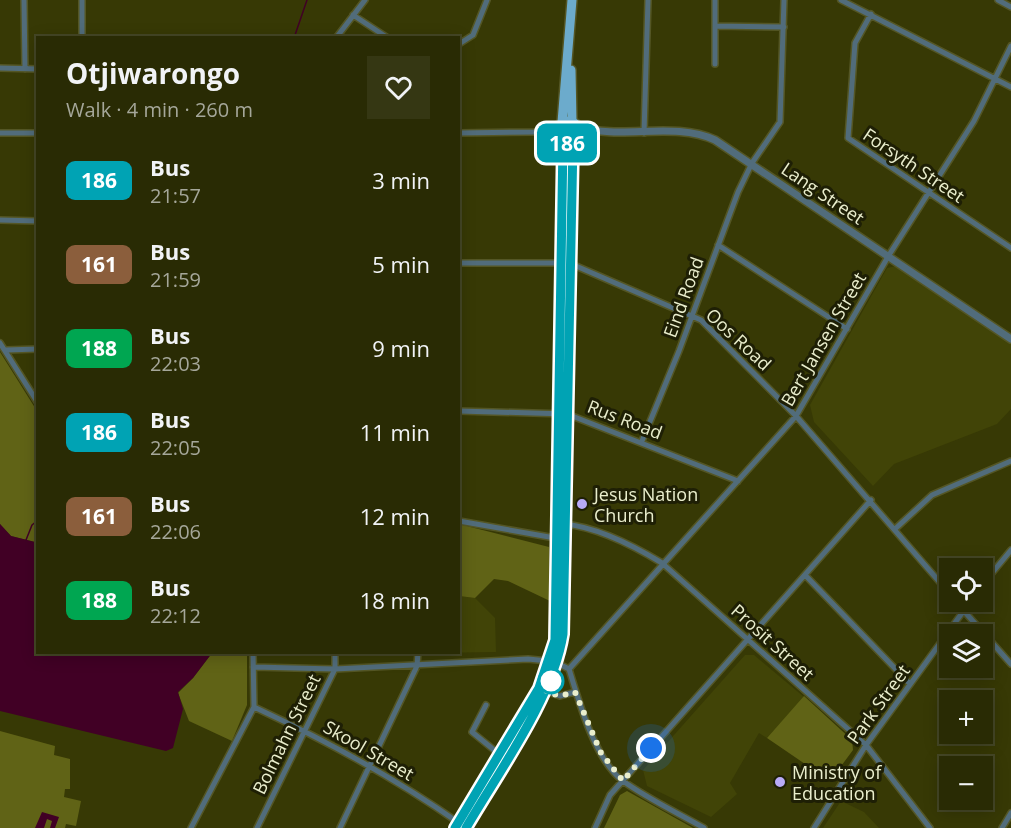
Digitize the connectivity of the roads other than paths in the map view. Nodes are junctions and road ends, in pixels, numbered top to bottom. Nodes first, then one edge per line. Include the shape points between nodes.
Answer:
1 (24, 0) edge
2 (82, 0) edge
3 (365, 0) edge
4 (487, 0) edge
5 (572, 0) edge
6 (648, 0) edge
7 (715, 0) edge
8 (784, 0) edge
9 (841, 0) edge
10 (998, 0) edge
11 (1011, 7) edge
12 (871, 14) junction
13 (353, 15) junction
14 (715, 26) junction
15 (784, 27) junction
16 (82, 36) edge
17 (337, 36) edge
18 (385, 36) edge
19 (460, 43) edge
20 (1011, 46) edge
21 (569, 50) junction
22 (715, 64) dead end
23 (0, 68) edge
24 (25, 69) junction
25 (36, 69) edge
26 (995, 78) junction
27 (1011, 87) edge
28 (560, 123) junction
29 (536, 132) junction
30 (0, 133) edge
31 (36, 133) edge
32 (460, 133) edge
33 (644, 133) junction
34 (571, 134) junction
35 (752, 163) junction
36 (928, 193) junction
37 (0, 220) edge
38 (36, 221) edge
39 (718, 245) junction
40 (1011, 248) edge
41 (889, 255) junction
42 (460, 263) edge
43 (566, 263) junction
44 (691, 315) junction
45 (847, 329) junction
46 (1011, 339) edge
47 (0, 343) edge
48 (36, 349) edge
49 (6, 350) junction
50 (36, 400) edge
51 (460, 411) edge
52 (563, 414) junction
53 (796, 416) junction
54 (642, 441) junction
55 (1011, 461) edge
56 (738, 481) junction
57 (871, 500) junction
58 (460, 521) edge
59 (564, 524) junction
60 (895, 530) junction
61 (555, 538) junction
62 (1011, 550) edge
63 (662, 563) junction
64 (993, 572) edge
65 (806, 576) junction
66 (939, 581) edge
67 (963, 612) edge
68 (965, 612) edge
69 (747, 639) junction
70 (253, 654) edge
71 (335, 654) edge
72 (418, 654) edge
73 (554, 662) junction
74 (1011, 664) edge
75 (417, 666) junction
76 (253, 667) junction
77 (335, 669) junction
78 (569, 669) junction
79 (910, 684) junction
80 (542, 690) junction
81 (575, 692) junction
82 (486, 705) dead end
83 (254, 707) junction
84 (530, 711) junction
85 (303, 730) junction
86 (866, 745) junction
87 (499, 754) junction
88 (369, 766) junction
89 (623, 781) junction
90 (1011, 813) edge
91 (461, 827) edge
92 (191, 828) edge
93 (257, 828) edge
94 (340, 828) edge
95 (595, 828) edge
96 (704, 828) edge
97 (814, 828) edge
98 (930, 828) edge
99 (1002, 828) edge

1 - 24 street
2 - 16 street
3 - 13 street
4 - 19 street via 473,35
5 - 21 highway
6 - 33 street
7 - 14 street
8 - 15 street, Eind Road
9 - 12 street
10 - 11 street
12 - 26 street
12 - 36 street, Forsyth Street via 855,43 847,136
13 - 17 street
13 - 18 street
14 - 15 street
14 - 22 street
15 - 35 street, Eind Road via 782,116
20 - 26 street, Bert Jansen Street
21 - 28 highway
21 - 34 highway
23 - 24 street
24 - 25 street
26 - 27 street
26 - 36 street, Bert Jansen Street via 970,128
28 - 29 street, Lang Street
28 - 34 highway
28 - 34 highway via 557,131
29 - 32 street, Lang Street
29 - 34 street, Lang Street
30 - 31 street
33 - 34 street, Lang Street
33 - 35 street, Lang Street via 700,134
34 - 43 highway
35 - 39 street, Eind Road
35 - 41 street, Lang Street
36 - 40 street, Forsyth Street
36 - 41 street, Bert Jansen Street
37 - 38 street
39 - 44 street, Eind Road
39 - 45 street
41 - 45 street, Bert Jansen Street
41 - 46 street, Lang Street
42 - 43 street, Oos Road
43 - 44 street, Oos Road
43 - 52 highway
44 - 53 street, Oos Road via 709,328
44 - 54 street, Eind Road
45 - 53 street, Bert Jansen Street
47 - 49 street
48 - 49 street
49 - 50 street
51 - 52 street, Rus Road
52 - 54 street, Rus Road
52 - 59 highway
52 - 61 highway
53 - 56 street, Bert Jansen Street
53 - 57 street, Oos Road
54 - 56 street, Rus Road
55 - 60 street via 932,495
56 - 63 street, Bert Jansen Street
57 - 60 street, Oos Road
57 - 65 street
58 - 61 street
59 - 63 street, Prosit Street via 639,549
59 - 73 highway via 564,623
60 - 66 street, Oos Road
61 - 73 highway
62 - 64 street
63 - 69 street, Prosit Street
63 - 78 street, Bert Jansen Street
65 - 69 street
65 - 79 street
67 - 79 street, Park Street
68 - 74 street
69 - 86 street, Prosit Street
69 - 89 street
70 - 76 street
71 - 77 street, Bolmahn Street
72 - 75 street
73 - 75 street via 528,659
73 - 78 street
73 - 80 highway
75 - 77 street
75 - 88 street
76 - 77 street
76 - 83 street
77 - 85 street, Bolmahn Street
78 - 81 street
79 - 86 street, Park Street
80 - 81 street via 560,696
80 - 84 highway
81 - 89 street via 601,753
82 - 87 street via 472,732
83 - 85 street, Skool Street
83 - 92 street
84 - 87 highway
84 - 91 highway
85 - 88 street, Skool Street
85 - 93 street, Bolmahn Street
86 - 97 street, Park Street
86 - 98 street, Prosit Street
87 - 91 highway
88 - 91 street, Skool Street
88 - 94 street
89 - 95 street via 610,795
89 - 96 street
90 - 99 street

